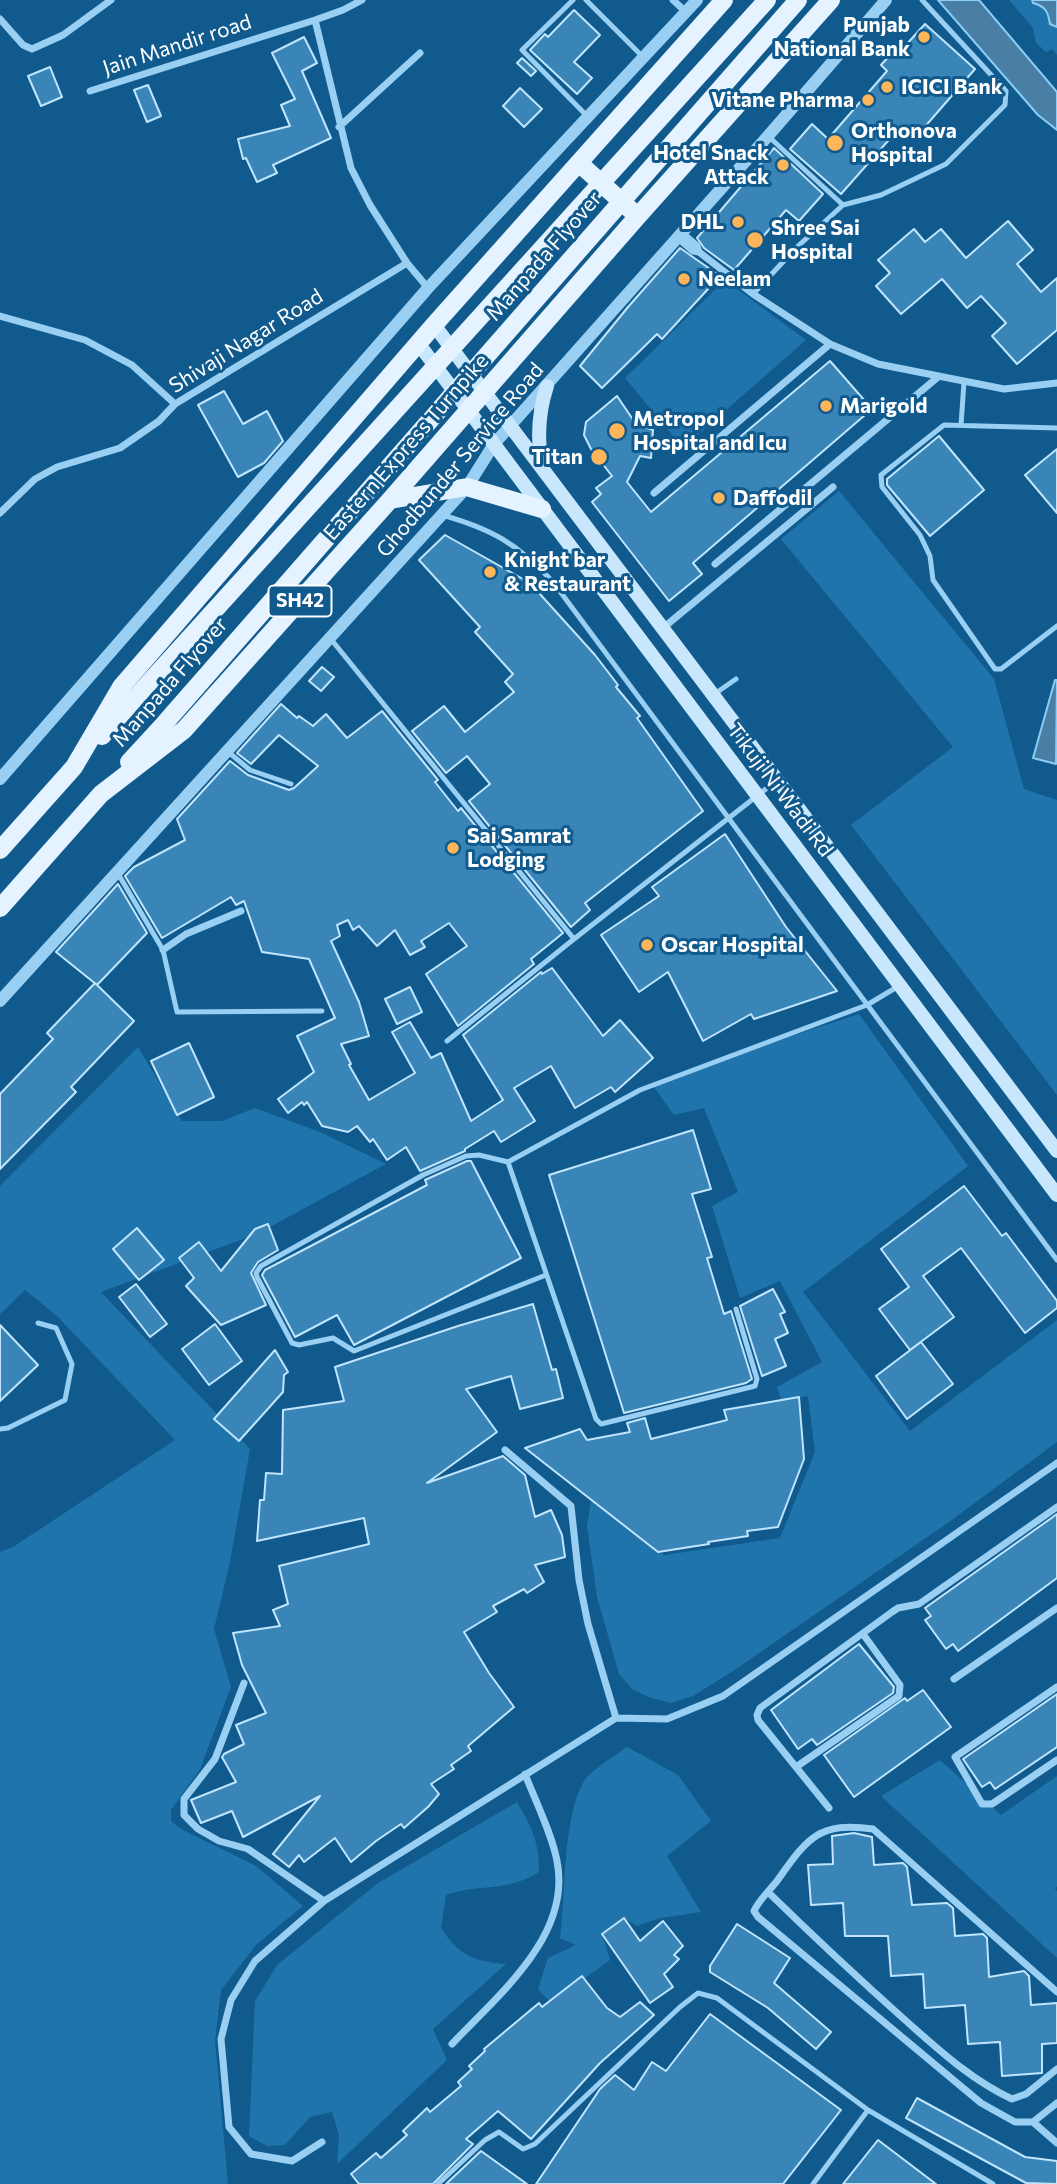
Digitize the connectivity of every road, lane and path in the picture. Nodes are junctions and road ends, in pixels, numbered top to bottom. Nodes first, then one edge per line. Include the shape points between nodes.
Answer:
1 (111, 0) edge
2 (362, 0) edge
3 (573, 0) edge
4 (586, 0) edge
5 (673, 0) edge
6 (696, 0) edge
7 (724, 0) edge
8 (767, 0) edge
9 (798, 0) edge
10 (831, 0) edge
11 (886, 0) edge
12 (922, 0) edge
13 (686, 12) junction
14 (0, 19) edge
15 (315, 20) junction
16 (419, 53) dead end
17 (643, 57) junction
18 (90, 91) dead end
19 (588, 117) junction
20 (340, 127) junction
21 (768, 136) junction
22 (579, 163) junction
23 (843, 205) junction
24 (638, 216) junction
25 (680, 235) junction
26 (407, 263) junction
27 (428, 288) junction
28 (753, 293) junction
29 (0, 316) edge
30 (434, 325) junction
31 (418, 344) junction
32 (830, 344) junction
33 (938, 377) junction
34 (964, 382) junction
35 (1057, 383) edge
36 (547, 386) junction
37 (484, 392) junction
38 (175, 404) junction
39 (468, 411) junction
40 (961, 425) junction
41 (510, 426) junction
42 (1057, 428) edge
43 (494, 444) junction
44 (543, 470) junction
45 (467, 487) junction
46 (833, 487) dead end
47 (654, 493) dead end
48 (390, 500) junction
49 (542, 509) junction
50 (0, 513) edge
51 (442, 515) junction
52 (715, 564) dead end
53 (1057, 626) edge
54 (663, 628) junction
55 (330, 638) junction
56 (736, 679) dead end
57 (713, 695) junction
58 (227, 751) junction
59 (74, 767) junction
60 (0, 779) edge
61 (778, 780) junction
62 (291, 784) dead end
63 (102, 794) junction
64 (758, 796) junction
65 (729, 819) junction
66 (0, 849) edge
67 (117, 872) junction
68 (0, 908) edge
69 (240, 911) dead end
70 (574, 939) junction
71 (163, 950) junction
72 (900, 985) junction
73 (0, 1001) edge
74 (867, 1005) junction
75 (322, 1011) dead end
76 (447, 1041) dead end
77 (1057, 1151) edge
78 (508, 1162) junction
79 (1057, 1195) edge
80 (1057, 1260) edge
81 (546, 1275) junction
82 (736, 1309) dead end
83 (38, 1323) dead end
84 (0, 1429) edge
85 (505, 1450) dead end
86 (1057, 1463) edge
87 (1057, 1507) edge
88 (1056, 1610) edge
89 (863, 1634) junction
90 (954, 1679) dead end
91 (244, 1683) dead end
92 (1057, 1686) edge
93 (616, 1717) junction
94 (1057, 1760) edge
95 (796, 1767) junction
96 (525, 1774) junction
97 (829, 1808) dead end
98 (768, 1892) junction
99 (324, 1901) junction
100 (1057, 1992) edge
101 (452, 2045) dead end
102 (1057, 2069) edge
103 (1057, 2103) edge
104 (868, 2110) junction
105 (1032, 2122) junction
106 (322, 2142) dead end
107 (1057, 2143) edge
108 (438, 2184) edge
109 (813, 2184) edge
110 (993, 2184) edge

1 - 14 street via 63,35 32,48 23,45
2 - 15 street, Jain Mandir road
3 - 19 lane via 523,50
4 - 17 lane
5 - 13 street
6 - 13 street
7 - 22 main road
8 - 59 main road, Manpada Flyover, bridge
9 - 63 main road, Manpada Flyover, bridge
10 - 24 main road, Eastern Express Turnpike / SH42
11 - 21 street, Ghodbunder Service Road
12 - 23 lane via 1006,91 1005,105 946,164 881,195
13 - 17 street
15 - 18 street, Jain Mandir road
15 - 20 street
16 - 20 street
17 - 19 street
19 - 27 street
20 - 26 street via 351,167
21 - 23 lane
21 - 25 street, Ghodbunder Service Road
22 - 24 main road
22 - 30 main road
23 - 28 lane
24 - 37 main road, Eastern Express Turnpike / SH42
25 - 28 street
25 - 36 street, Ghodbunder Service Road
26 - 27 street
26 - 38 street, Shivaji Nagar Road
27 - 60 street
28 - 32 street
29 - 38 street via 85,340 132,365
30 - 31 main road
30 - 37 main road, Tikuji Ni Wadi Rd
31 - 39 main road, Tikuji Ni Wadi Rd
31 - 59 main road via 121,687
32 - 33 street via 878,364
32 - 47 street
33 - 34 street
33 - 52 street
34 - 35 street via 1004,388
34 - 40 lane
36 - 41 street, Ghodbunder Service Road
36 - 44 main road via 539,427
37 - 39 main road, Eastern Express Turnpike / SH42
37 - 41 main road, Tikuji Ni Wadi Rd
38 - 50 street, Shivaji Nagar Road via 120,448 57,467 35,479
39 - 43 main road, Tikuji Ni Wadi Rd
39 - 48 main road, Eastern Express Turnpike / SH42
40 - 42 lane
40 - 53 lane via 944,425 881,475 882,487 920,536 930,556 933,580 995,669
41 - 43 street, Ghodbunder Service Road
41 - 44 main road, Tikuji Ni Wadi Rd
43 - 45 street, Ghodbunder Service Road
43 - 49 main road, Tikuji Ni Wadi Rd
44 - 54 main road, Tikuji Ni Wadi Rd
45 - 48 main road
45 - 49 main road
45 - 51 street, Ghodbunder Service Road
46 - 54 street
48 - 63 main road, Eastern Express Turnpike / SH42 via 184,730
49 - 64 main road, Tikuji Ni Wadi Rd
51 - 55 street, Ghodbunder Service Road
51 - 65 lane via 508,541 546,575
54 - 57 main road, Tikuji Ni Wadi Rd
55 - 58 street, Ghodbunder Service Road
55 - 70 lane
56 - 57 lane
57 - 61 main road, Tikuji Ni Wadi Rd
58 - 62 lane via 250,769
58 - 67 street, Ghodbunder Service Road
59 - 66 main road
61 - 64 lane
61 - 77 main road, Tikuji Ni Wadi Rd
63 - 68 main road, Eastern Express Turnpike / SH42
64 - 65 lane
64 - 72 main road, Tikuji Ni Wadi Rd
65 - 70 lane
65 - 74 lane
67 - 71 lane
67 - 73 street, Ghodbunder Service Road
69 - 71 street via 186,933
70 - 76 lane
71 - 75 lane via 177,1012
72 - 74 lane
72 - 79 main road, Tikuji Ni Wadi Rd
74 - 78 lane via 640,1090
74 - 80 lane
78 - 81 lane
78 - 81 lane via 466,1156 423,1175 261,1266 257,1277 292,1343 333,1338 354,1351
81 - 82 lane via 601,1424 755,1386 757,1379
83 - 84 lane via 56,1328 72,1364 65,1400
85 - 93 street via 571,1506 588,1624
86 - 93 street via 723,1696 667,1719
87 - 89 street via 919,1604 898,1608
88 - 90 street
89 - 95 street via 900,1685 899,1696
89 - 95 street via 760,1708 758,1720
91 - 99 street via 215,1759 184,1799 184,1815 198,1829 248,1849
92 - 94 street via 956,1757 982,1804 987,1805
93 - 96 street
95 - 97 street
96 - 99 street
96 - 101 street via 557,1860 560,1894 547,1931 520,1971
98 - 100 street via 811,1837 830,1828 873,1829
98 - 102 street via 922,2035 994,2091 1012,2099 1026,2094
98 - 105 street via 754,1911 758,1917 981,2103 1015,2122
99 - 106 street via 254,1961 231,2000 221,2039 229,2127 251,2154 292,2161
103 - 105 street
104 - 108 lane via 717,1998 698,1993 535,2144 523,2149 499,2133 485,2140
104 - 109 lane
104 - 110 lane
105 - 107 street

